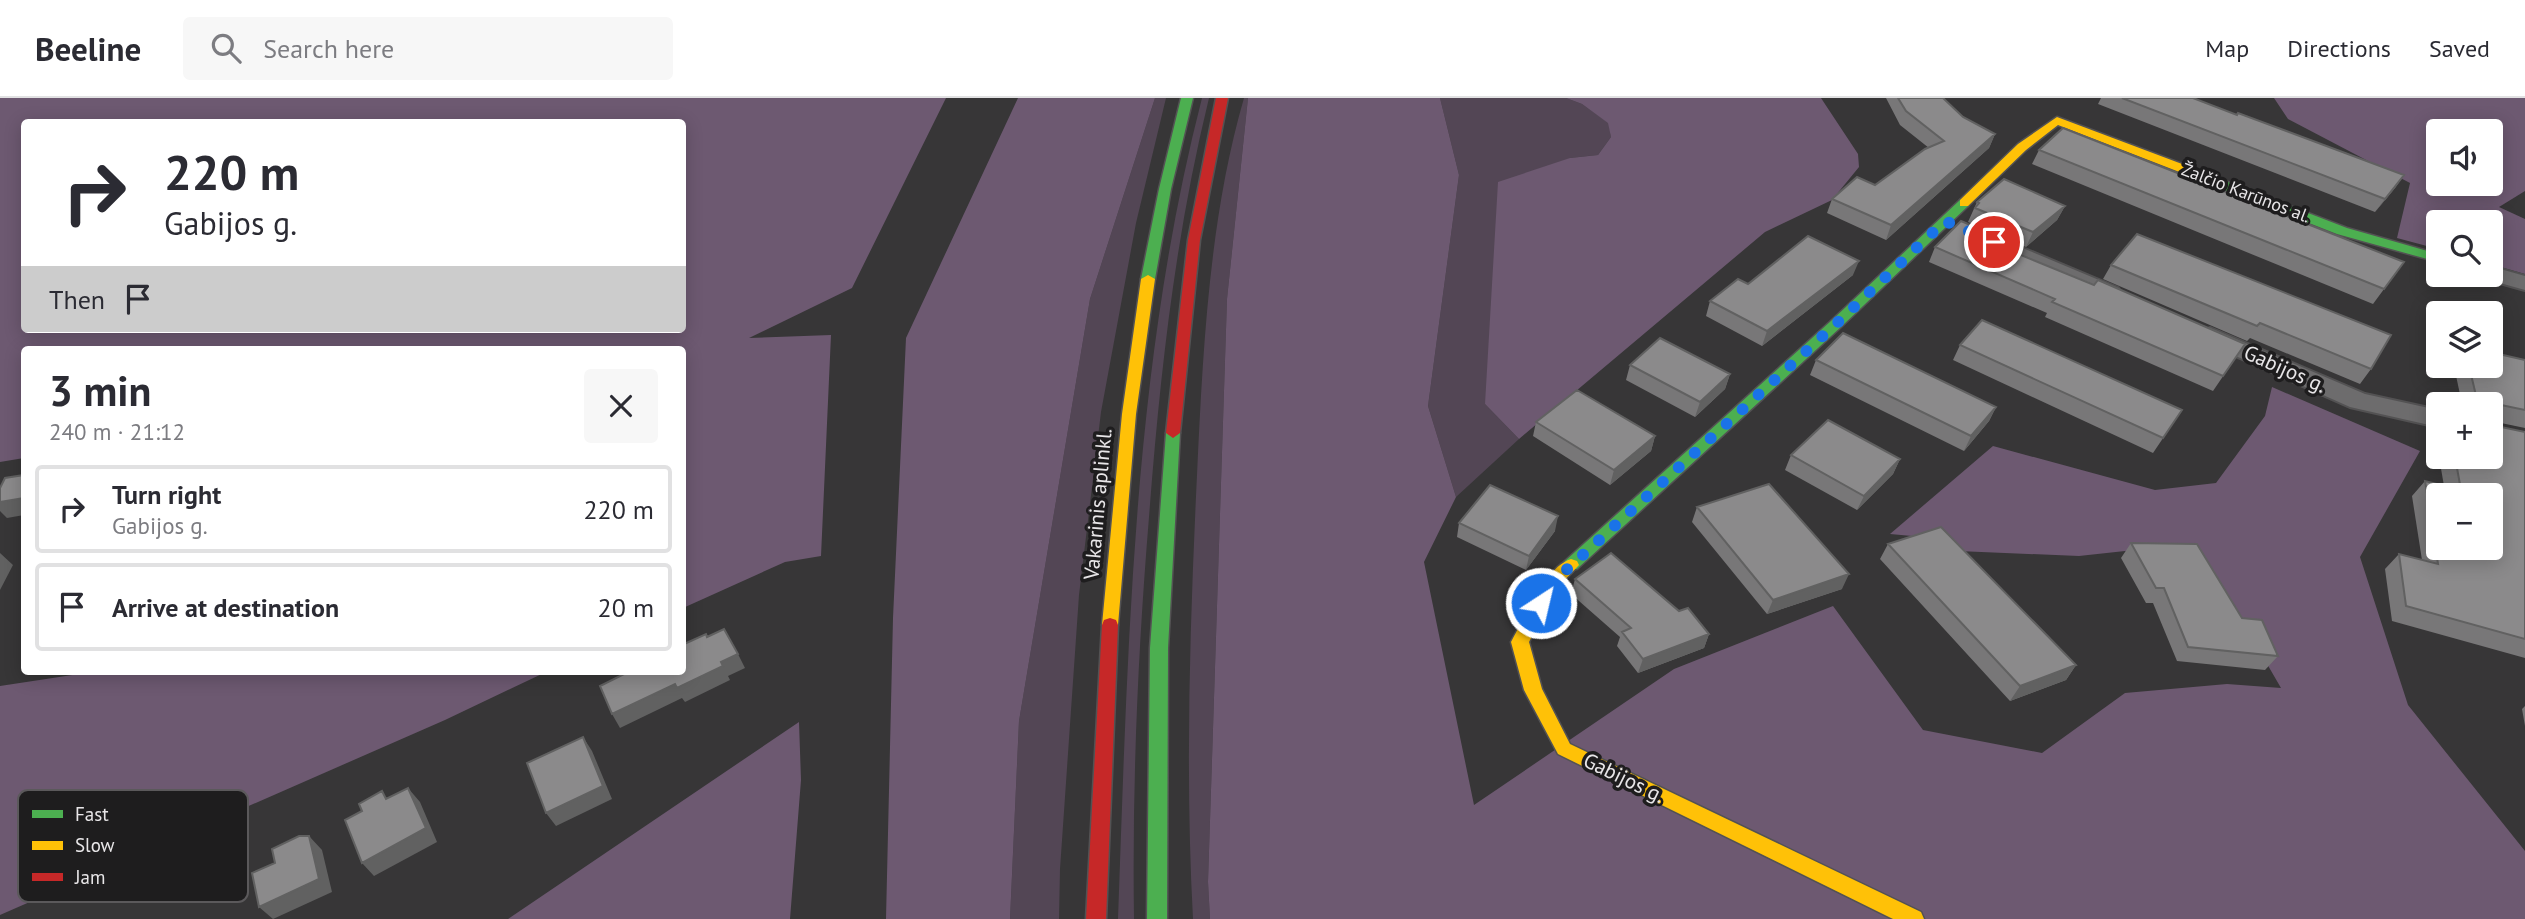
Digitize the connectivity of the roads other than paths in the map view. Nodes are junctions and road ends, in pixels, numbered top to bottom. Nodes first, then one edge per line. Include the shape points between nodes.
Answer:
1 (1187, 98) edge
2 (1222, 98) edge
3 (2057, 120) joint
4 (1945, 221) junction
5 (2426, 255) edge
6 (2503, 277) edge
7 (2525, 283) edge
8 (2133, 302) edge
9 (2196, 330) edge
10 (2426, 416) edge
11 (1096, 919) edge
12 (1157, 919) edge
13 (1914, 919) edge

1 - 11 main road, Vakarinis aplinkl. via 1152,249 1126,429 1105,673
2 - 12 main road via 1194,240 1174,415 1160,648
3 - 4 main road, Gabijos g.
3 - 5 main road, Žalčio Karūnos al. via 2342,231
4 - 8 street
4 - 13 main road, Gabijos g. via 1552,583 1520,642 1533,690 1564,749
6 - 7 street
9 - 10 street, Gabijos g. via 2359,401

